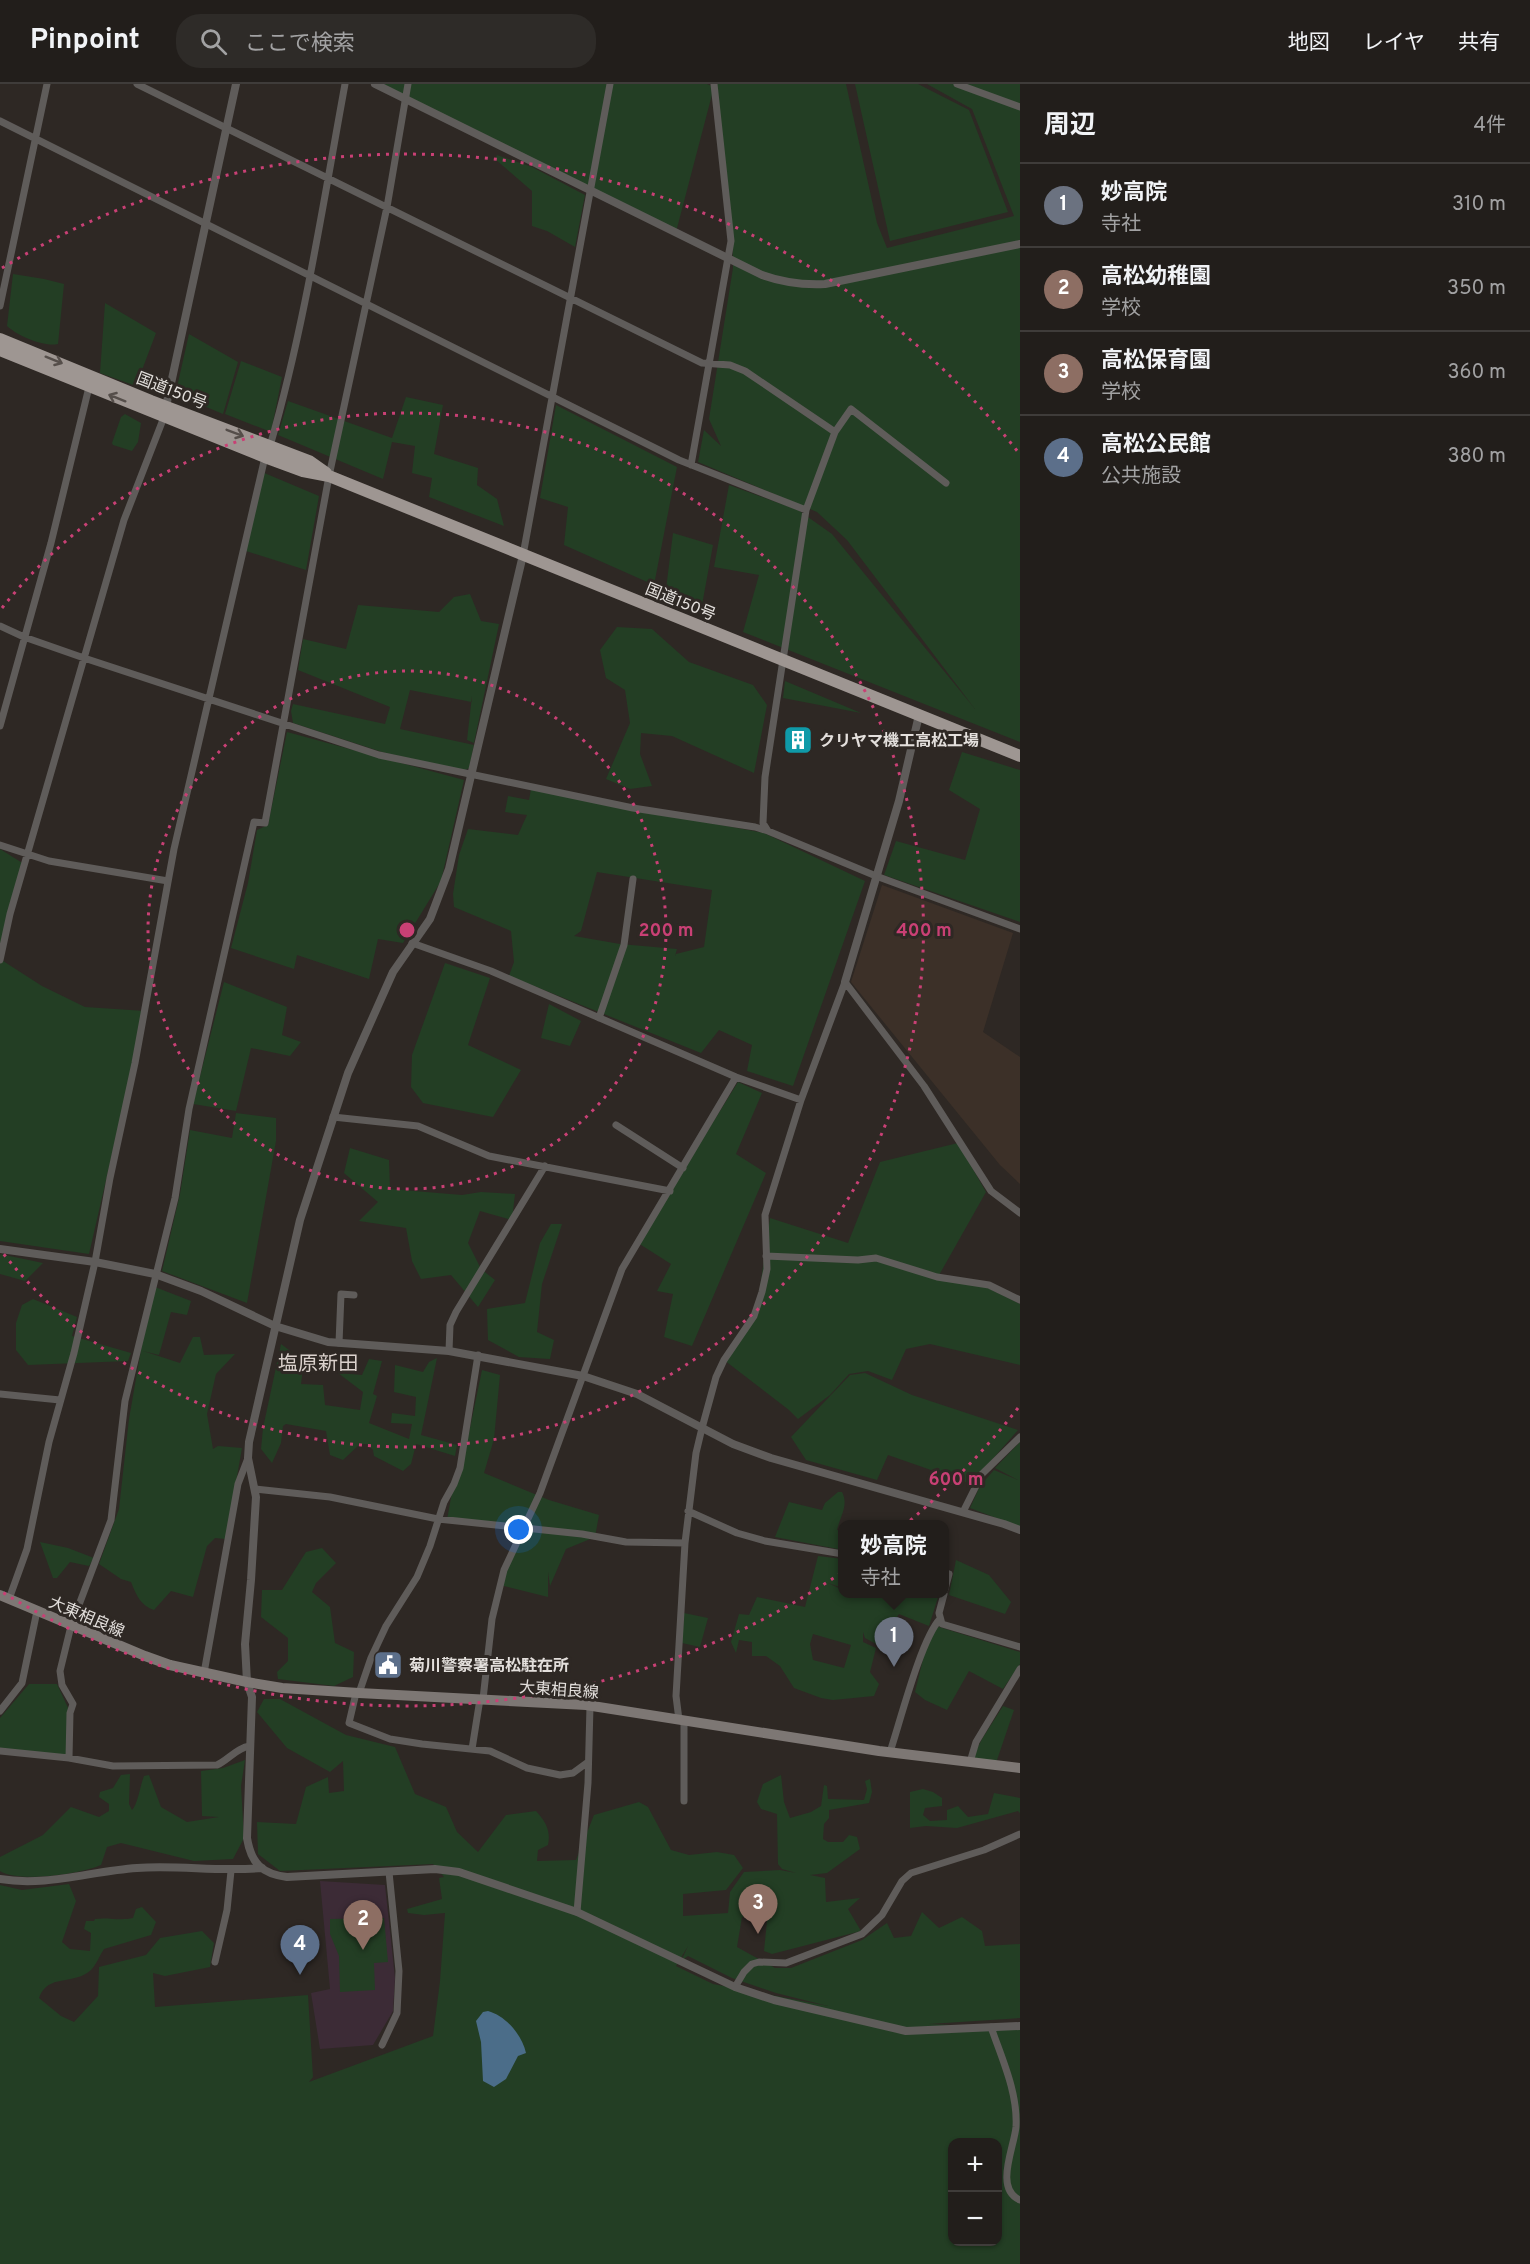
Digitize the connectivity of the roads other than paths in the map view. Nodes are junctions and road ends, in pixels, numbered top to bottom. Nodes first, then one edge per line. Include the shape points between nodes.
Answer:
1 (47, 84) edge
2 (137, 84) edge
3 (236, 84) edge
4 (345, 84) edge
5 (375, 84) edge
6 (408, 84) edge
7 (610, 84) edge
8 (714, 84) edge
9 (957, 84) edge
10 (405, 99) junction
11 (1020, 107) edge
12 (0, 121) edge
13 (228, 128) junction
14 (35, 139) junction
15 (328, 178) junction
16 (590, 190) junction
17 (387, 207) junction
18 (207, 224) junction
19 (1020, 244) edge
20 (729, 259) junction
21 (309, 276) junction
22 (571, 298) junction
23 (366, 305) junction
24 (0, 306) edge
25 (0, 339) edge
26 (1, 354) edge
27 (709, 364) junction
28 (89, 387) junction
29 (552, 398) junction
30 (165, 412) junction
31 (835, 432) junction
32 (268, 452) junction
33 (692, 465) junction
34 (329, 476) junction
35 (946, 483) dead end
36 (806, 510) junction
37 (523, 555) junction
38 (0, 626) edge
39 (24, 637) junction
40 (84, 658) junction
41 (783, 659) junction
42 (209, 700) junction
43 (919, 715) junction
44 (283, 725) junction
45 (0, 726) edge
46 (1020, 756) edge
47 (471, 775) junction
48 (768, 831) junction
49 (0, 845) edge
50 (27, 853) junction
51 (876, 876) junction
52 (633, 879) dead end
53 (168, 881) junction
54 (1020, 929) edge
55 (412, 943) junction
56 (0, 960) edge
57 (845, 982) junction
58 (599, 1018) junction
59 (736, 1077) junction
60 (801, 1100) junction
61 (333, 1117) junction
62 (616, 1125) dead end
63 (545, 1166) junction
64 (683, 1168) junction
65 (670, 1191) junction
66 (1020, 1213) edge
67 (0, 1249) edge
68 (766, 1256) junction
69 (95, 1262) junction
70 (155, 1274) junction
71 (354, 1295) dead end
72 (1020, 1300) edge
73 (275, 1326) junction
74 (339, 1343) junction
75 (449, 1351) junction
76 (478, 1355) junction
77 (583, 1376) junction
78 (0, 1394) edge
79 (60, 1400) junction
80 (702, 1428) junction
81 (1020, 1437) edge
82 (248, 1458) junction
83 (255, 1489) junction
84 (688, 1511) junction
85 (963, 1512) junction
86 (438, 1519) junction
87 (524, 1528) junction
88 (1020, 1530) edge
89 (685, 1543) junction
90 (838, 1553) edge
91 (5, 1597) edge
92 (943, 1598) edge
93 (37, 1611) junction
94 (940, 1619) junction
95 (71, 1626) junction
96 (1020, 1647) edge
97 (1020, 1670) edge
98 (204, 1673) junction
99 (247, 1682) junction
100 (358, 1693) junction
101 (481, 1699) junction
102 (590, 1706) junction
103 (0, 1711) edge
104 (681, 1720) junction
105 (250, 1746) junction
106 (472, 1749) junction
107 (0, 1751) edge
108 (890, 1752) junction
109 (69, 1758) junction
110 (588, 1762) junction
111 (970, 1762) junction
112 (1020, 1768) edge
113 (684, 1801) dead end
114 (1020, 1834) edge
115 (262, 1868) junction
116 (231, 1871) junction
117 (389, 1872) junction
118 (0, 1879) edge
119 (577, 1912) junction
120 (215, 1962) dead end
121 (735, 1987) junction
122 (1020, 2026) edge
123 (991, 2027) junction
124 (381, 2045) dead end
125 (1020, 2200) edge

1 - 14 street
2 - 13 street
3 - 13 street
4 - 15 street
5 - 10 street
6 - 10 street
7 - 16 street
8 - 20 street via 731,241
9 - 11 street
10 - 16 street
10 - 17 street
12 - 14 street
13 - 15 street
13 - 18 street
14 - 18 street
14 - 24 street
15 - 17 street
15 - 21 street
16 - 20 street
16 - 22 street
17 - 22 street
17 - 23 street
18 - 21 street
18 - 30 street
19 - 20 street via 832,283 804,285 773,279
20 - 27 street
21 - 23 street
21 - 32 street via 282,406
22 - 27 street
22 - 29 street
23 - 29 street
23 - 34 street
25 -> 30 highway, 国道150号
26 - 28 highway, 国道150号
27 - 31 street via 730,365 745,371
27 - 33 street
30 -> 28 highway, 国道150号
28 - 39 street
29 - 33 street
29 - 37 street
30 - 32 highway, 国道150号
30 - 40 street via 124,520
31 - 35 street via 850,409
31 - 36 street
32 - 34 highway, 国道150号 via 309,461
32 - 42 street
33 - 36 street
34 - 37 highway, 国道150号
34 - 44 street
36 - 41 street
37 - 41 highway, 国道150号
37 - 47 street
38 - 39 street
39 - 40 street
39 - 45 street
40 - 42 street
40 - 50 street
41 - 43 highway, 国道150号
41 - 48 street via 765,777 763,823
42 - 44 street
42 - 53 street
43 - 46 highway, 国道150号
43 - 51 street
44 - 47 street via 378,755
44 - 70 street via 265,823 254,822 189,1109 175,1198
47 - 48 street
47 - 55 street via 445,883 430,919
48 - 51 street
49 - 50 street
50 - 53 street via 59,863
50 - 56 street
51 - 54 street
51 - 57 street
52 - 58 street via 624,945
53 - 69 street
55 - 58 street via 490,971
55 - 61 street via 383,993
57 - 60 street
57 - 66 street via 924,1086 991,1191
58 - 59 street
59 - 60 street
59 - 64 street
60 - 68 street via 765,1215
61 - 63 street via 418,1126 489,1156
61 - 73 street via 300,1220
62 - 64 street
63 - 65 street
63 - 75 street via 456,1312 450,1325
64 - 65 street
65 - 77 street via 622,1269
67 - 69 street
68 - 72 street via 876,1258 937,1277 989,1285
68 - 80 street via 767,1269 754,1316 716,1377
69 - 70 street
69 - 79 street
70 - 73 street
70 - 95 street via 125,1401 111,1520
71 - 74 street via 341,1294
73 - 74 street
73 - 82 street
74 - 75 street
75 - 76 street
76 - 77 street
76 - 86 street via 460,1468
77 - 80 street via 637,1394
77 - 87 street
78 - 79 street
79 - 91 street via 27,1549
80 - 84 street
80 - 85 street via 771,1458
81 - 85 street via 982,1474
82 - 83 street
82 - 98 street via 238,1484
83 - 86 street via 330,1497
83 - 99 street via 244,1644
84 - 89 street
84 - 90 street via 765,1541
85 - 88 street
86 - 87 street
86 - 100 street via 417,1577 386,1626
87 - 89 street via 626,1542
87 - 101 street via 504,1570 492,1619
89 - 104 street via 676,1696
91 - 93 main road, 大東相良線
92 - 94 street
93 - 95 main road, 大東相良線
93 - 103 street via 22,1683
94 - 96 street via 942,1624
94 - 108 street via 925,1646
95 - 98 main road, 大東相良線 via 145,1656
95 - 109 street via 60,1671 62,1685 73,1704
97 - 111 street via 976,1742
98 - 99 main road, 大東相良線
99 - 100 main road, 大東相良線
99 - 105 street via 252,1697
100 - 101 main road, 大東相良線
100 - 106 street via 349,1723 361,1729 411,1743
101 - 102 main road, 大東相良線
101 - 106 street
102 - 104 main road, 大東相良線
102 - 110 street
104 - 108 main road, 大東相良線
104 - 113 street
105 - 109 street via 217,1765 113,1767
105 - 115 street via 247,1838 249,1851
106 - 110 street via 490,1751 526,1768 560,1775 573,1773
107 - 109 street
108 - 111 main road, 大東相良線
110 - 119 street
111 - 112 main road, 大東相良線
114 - 121 street via 911,1873 882,1915 862,1934 786,1963 752,1964
115 - 116 street
115 - 117 street via 272,1875 287,1877
116 - 118 street via 166,1867 113,1870 46,1881
116 - 120 street
117 - 119 street via 447,1869
117 - 124 street via 399,1971 397,2013
119 - 121 street
121 - 123 street via 898,2030
122 - 123 street
123 - 125 street via 1015,2097 1016,2127 1006,2183

